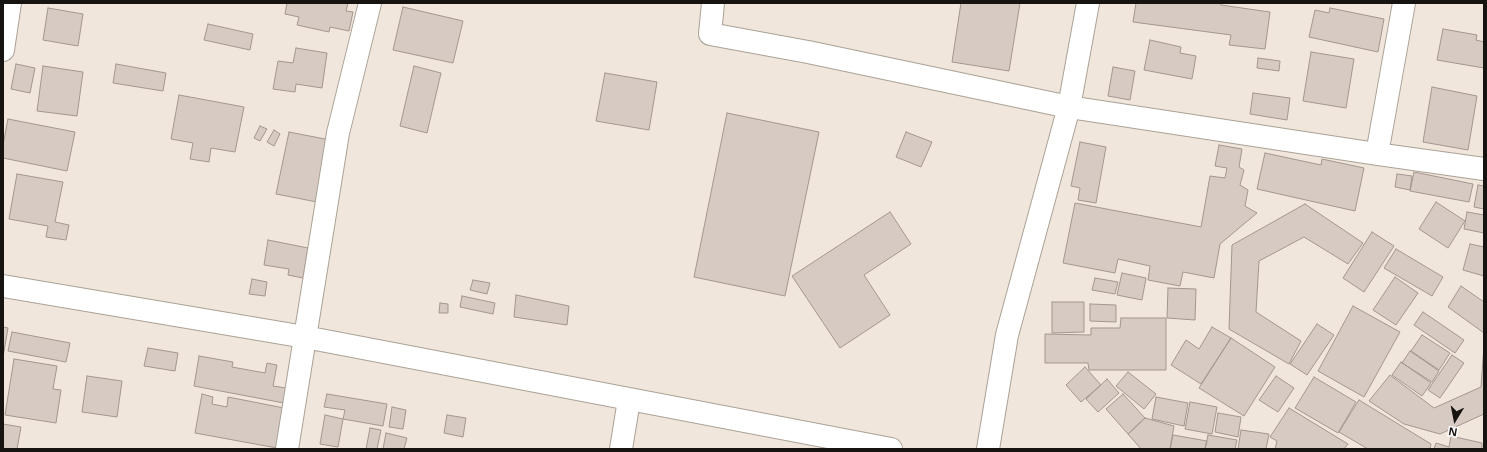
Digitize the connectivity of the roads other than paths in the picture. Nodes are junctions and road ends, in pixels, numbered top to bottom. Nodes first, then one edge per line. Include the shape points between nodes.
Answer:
1 (10, 3) edge
2 (370, 3) edge
3 (713, 3) edge
4 (1088, 3) edge
5 (1404, 3) edge
6 (3, 50) edge
7 (1069, 107) junction
8 (1378, 154) junction
9 (1484, 169) edge
10 (3, 286) edge
11 (304, 337) junction
12 (629, 400) junction
13 (286, 449) edge
14 (621, 449) edge
15 (891, 449) edge
16 (988, 449) edge

1 - 6 street
2 - 11 street via 338,133
3 - 7 street via 710,34
4 - 7 street
5 - 8 street
7 - 8 street
7 - 16 street via 1007,335
8 - 9 street
10 - 11 street
11 - 12 street
11 - 13 street
12 - 14 street
12 - 15 street

